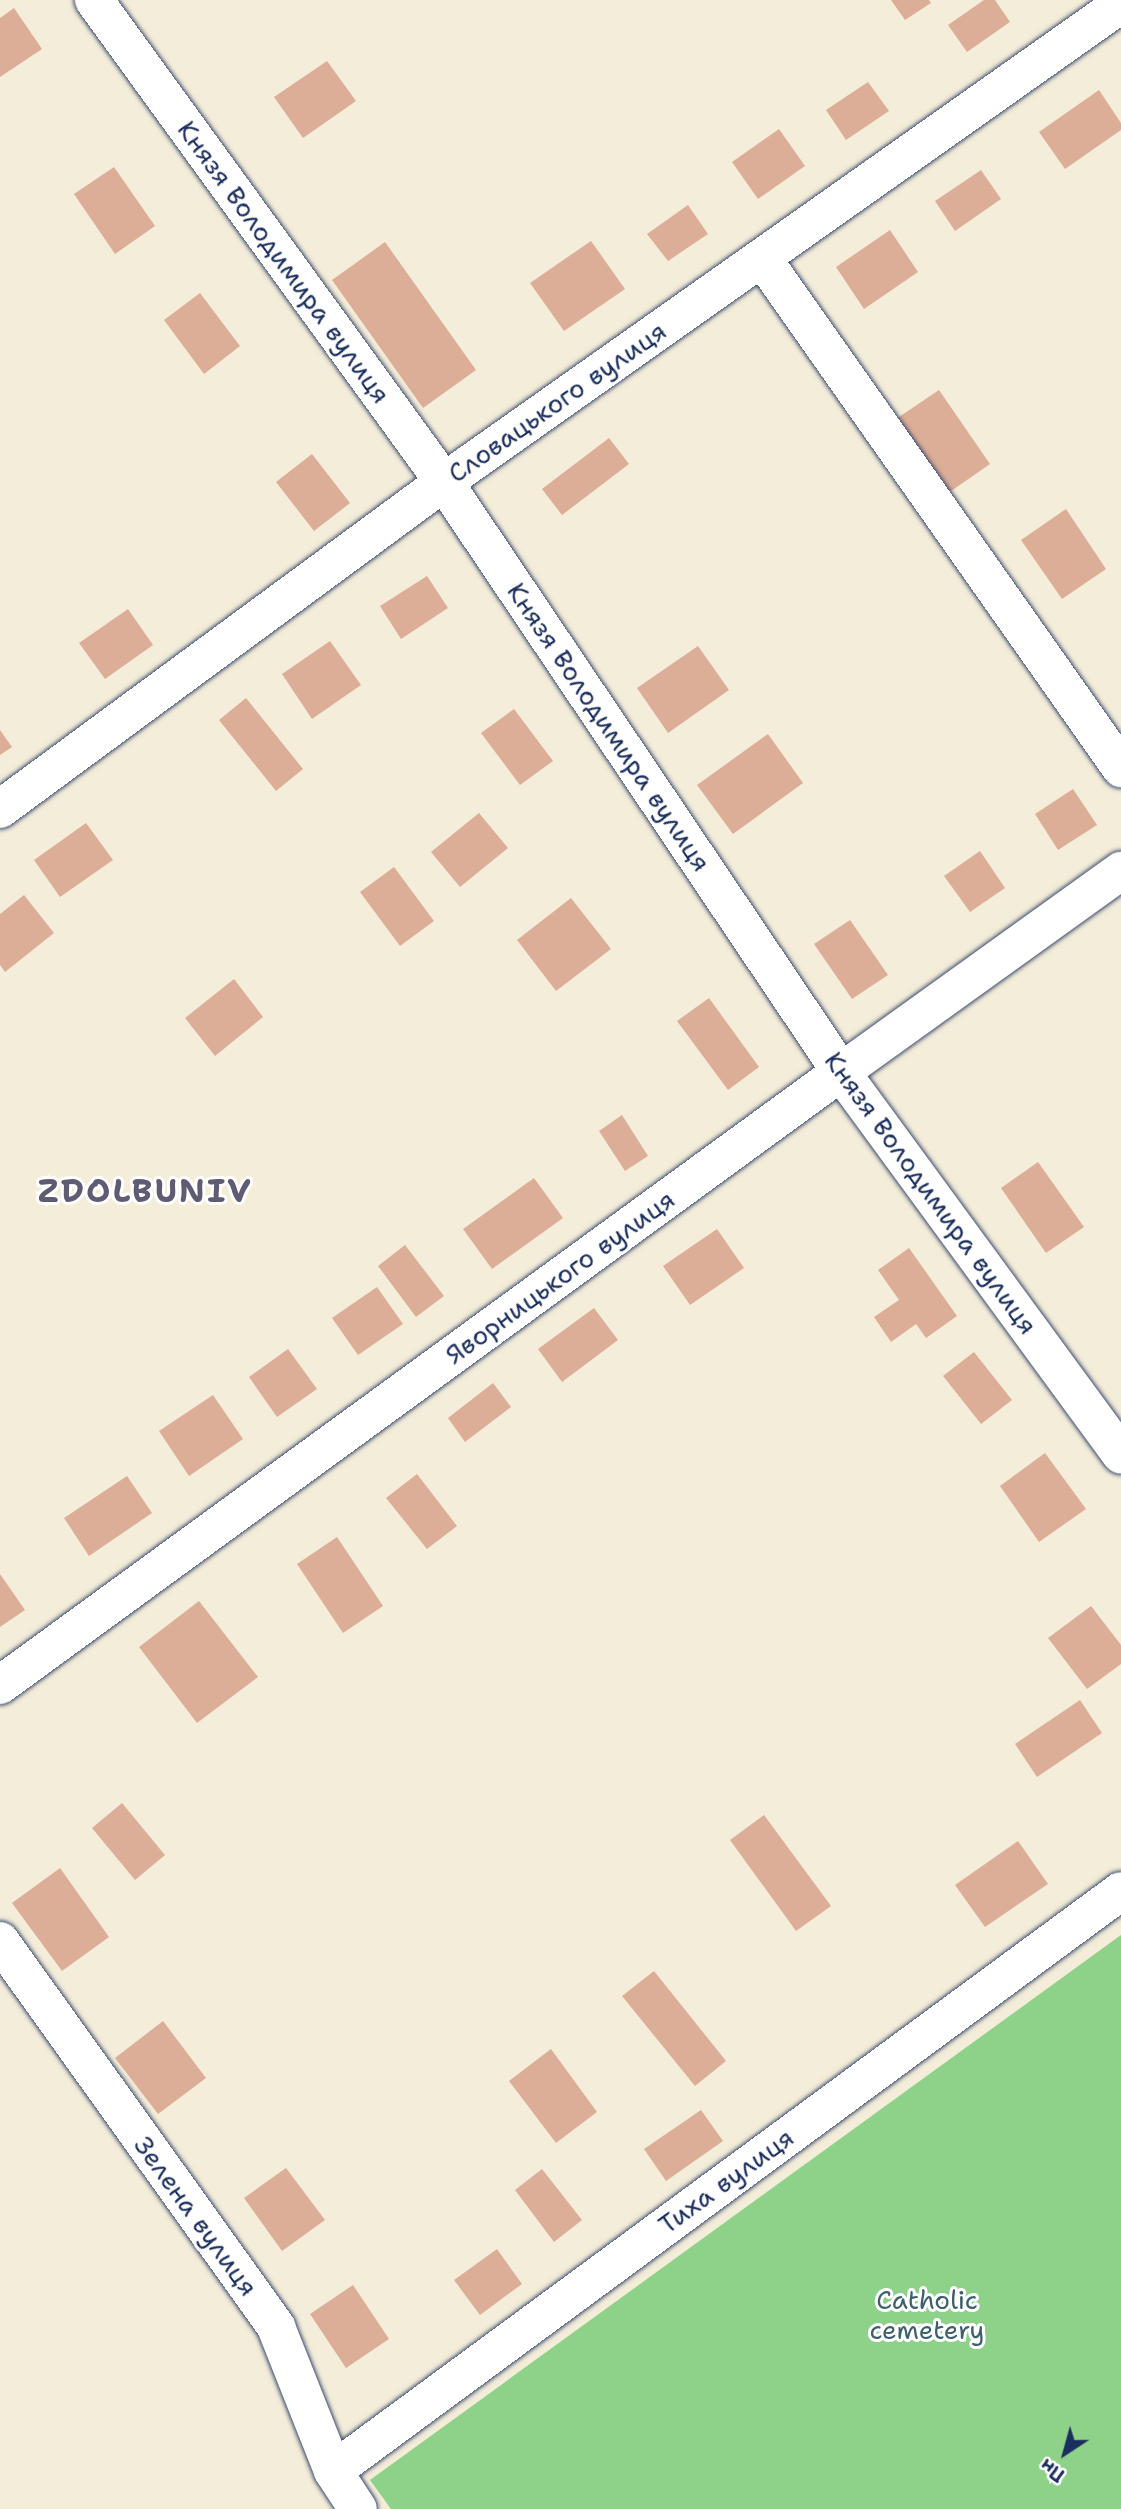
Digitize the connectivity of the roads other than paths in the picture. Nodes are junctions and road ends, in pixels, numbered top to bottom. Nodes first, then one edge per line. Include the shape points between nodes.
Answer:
1 (94, 0) edge
2 (1121, 4) edge
3 (762, 258) junction
4 (444, 482) junction
5 (1121, 768) edge
6 (0, 809) edge
7 (1121, 871) edge
8 (841, 1072) junction
9 (1121, 1455) edge
10 (0, 1685) edge
11 (1121, 1891) edge
12 (0, 1941) edge
13 (332, 2471) junction
14 (358, 2509) edge

1 - 4 street, Князя Володимира вулиця
2 - 3 street, Словацького вулиця
3 - 4 street, Словацького вулиця
3 - 5 street
4 - 6 street, Словацького вулиця
4 - 8 street, Князя Володимира вулиця
7 - 8 street, Яворницького вулиця
8 - 9 street, Князя Володимира вулиця
8 - 10 street, Яворницького вулиця
11 - 13 street, Тиха вулиця
12 - 13 street, Зелена вулиця via 276,2328
13 - 14 street, Зелена вулиця

